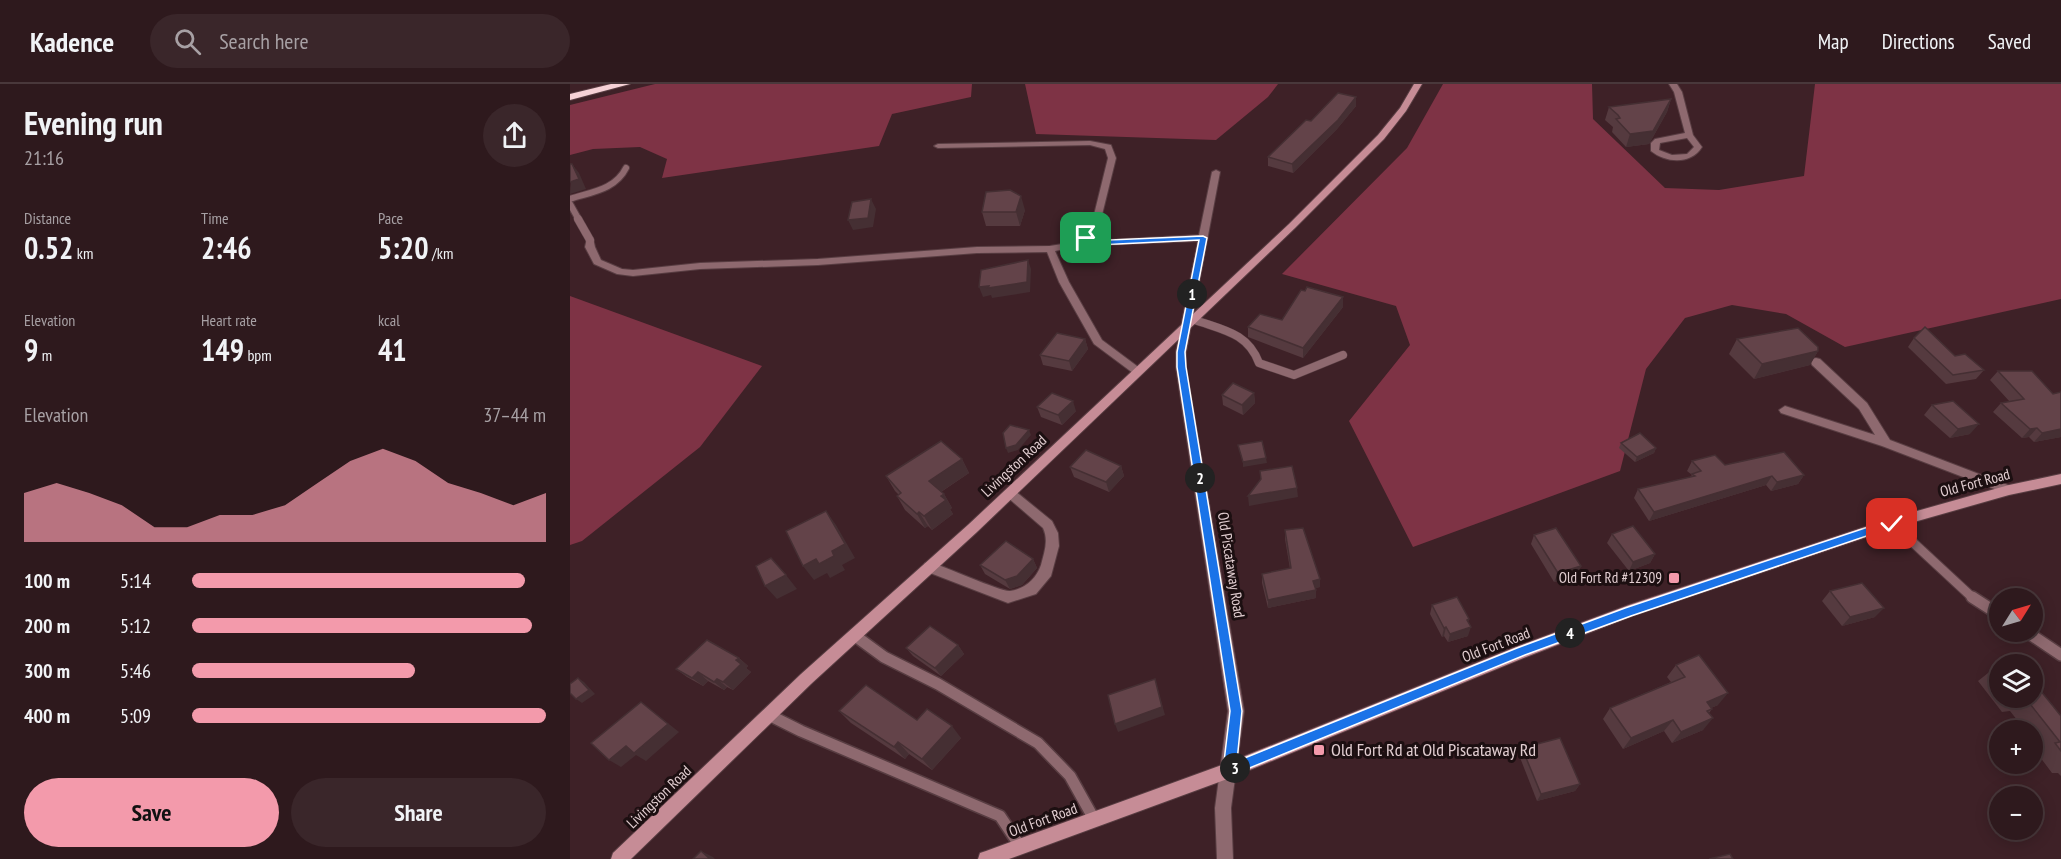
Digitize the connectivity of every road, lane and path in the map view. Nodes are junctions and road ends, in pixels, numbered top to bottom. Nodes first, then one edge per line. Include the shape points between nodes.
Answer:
1 (624, 84) edge
2 (1418, 84) edge
3 (1673, 84) edge
4 (570, 97) edge
5 (1689, 135) junction
6 (938, 146) dead end
7 (626, 168) dead end
8 (1216, 172) dead end
9 (570, 199) edge
10 (570, 204) edge
11 (1203, 238) junction
12 (590, 240) joint
13 (1077, 244) junction
14 (1050, 249) junction
15 (1195, 320) junction
16 (1185, 329) junction
17 (1343, 355) dead end
18 (1816, 362) edge
19 (1137, 372) junction
20 (1785, 410) dead end
21 (1886, 443) junction
22 (2061, 479) edge
23 (2009, 490) junction
24 (1010, 492) junction
25 (1892, 524) junction
26 (930, 567) junction
27 (1989, 609) edge
28 (854, 635) junction
29 (2042, 642) edge
30 (2061, 655) edge
31 (769, 715) junction
32 (1230, 770) junction
33 (1094, 819) junction
34 (1020, 846) junction
35 (619, 859) edge
36 (986, 859) edge
37 (1225, 859) edge

1 - 4 highway
2 - 15 main road, Livingston Road via 1403,109 1361,158
3 - 5 street
5 - 5 street via 1698,147 1690,156 1667,156 1655,151 1658,141
6 - 13 street via 1090,143 1108,147 1112,158 1095,227
7 - 9 lane via 616,182
8 - 11 street, Old Piscataway Road
10 - 12 lane
11 - 13 street
11 - 16 street, Old Piscataway Road
12 - 14 street via 597,262 633,273 976,250
13 - 14 street
14 - 19 street via 1098,342
15 - 16 main road, Livingston Road
15 - 17 lane via 1243,338 1254,349 1259,363 1294,375
16 - 19 main road, Livingston Road
16 - 32 street, Old Piscataway Road via 1181,367 1236,711
18 - 21 street via 1863,406
19 - 24 main road, Livingston Road
20 - 21 street
21 - 23 street
22 - 23 main road, Old Fort Road
23 - 25 main road, Old Fort Road
24 - 26 main road, Livingston Road
24 - 26 street via 1052,533 1053,546 1044,576 1031,590 1008,597
25 - 27 lane
25 - 32 main road, Old Fort Road via 1629,611
26 - 28 main road, Livingston Road
28 - 31 main road, Livingston Road
28 - 33 lane via 884,657 1038,743 1070,776
29 - 30 lane
31 - 34 lane via 1000,816
31 - 35 main road, Livingston Road
32 - 33 main road, Old Fort Road
32 - 37 street, Old Piscataway Road via 1223,808
33 - 34 main road, Old Fort Road
34 - 36 main road, Old Fort Road

